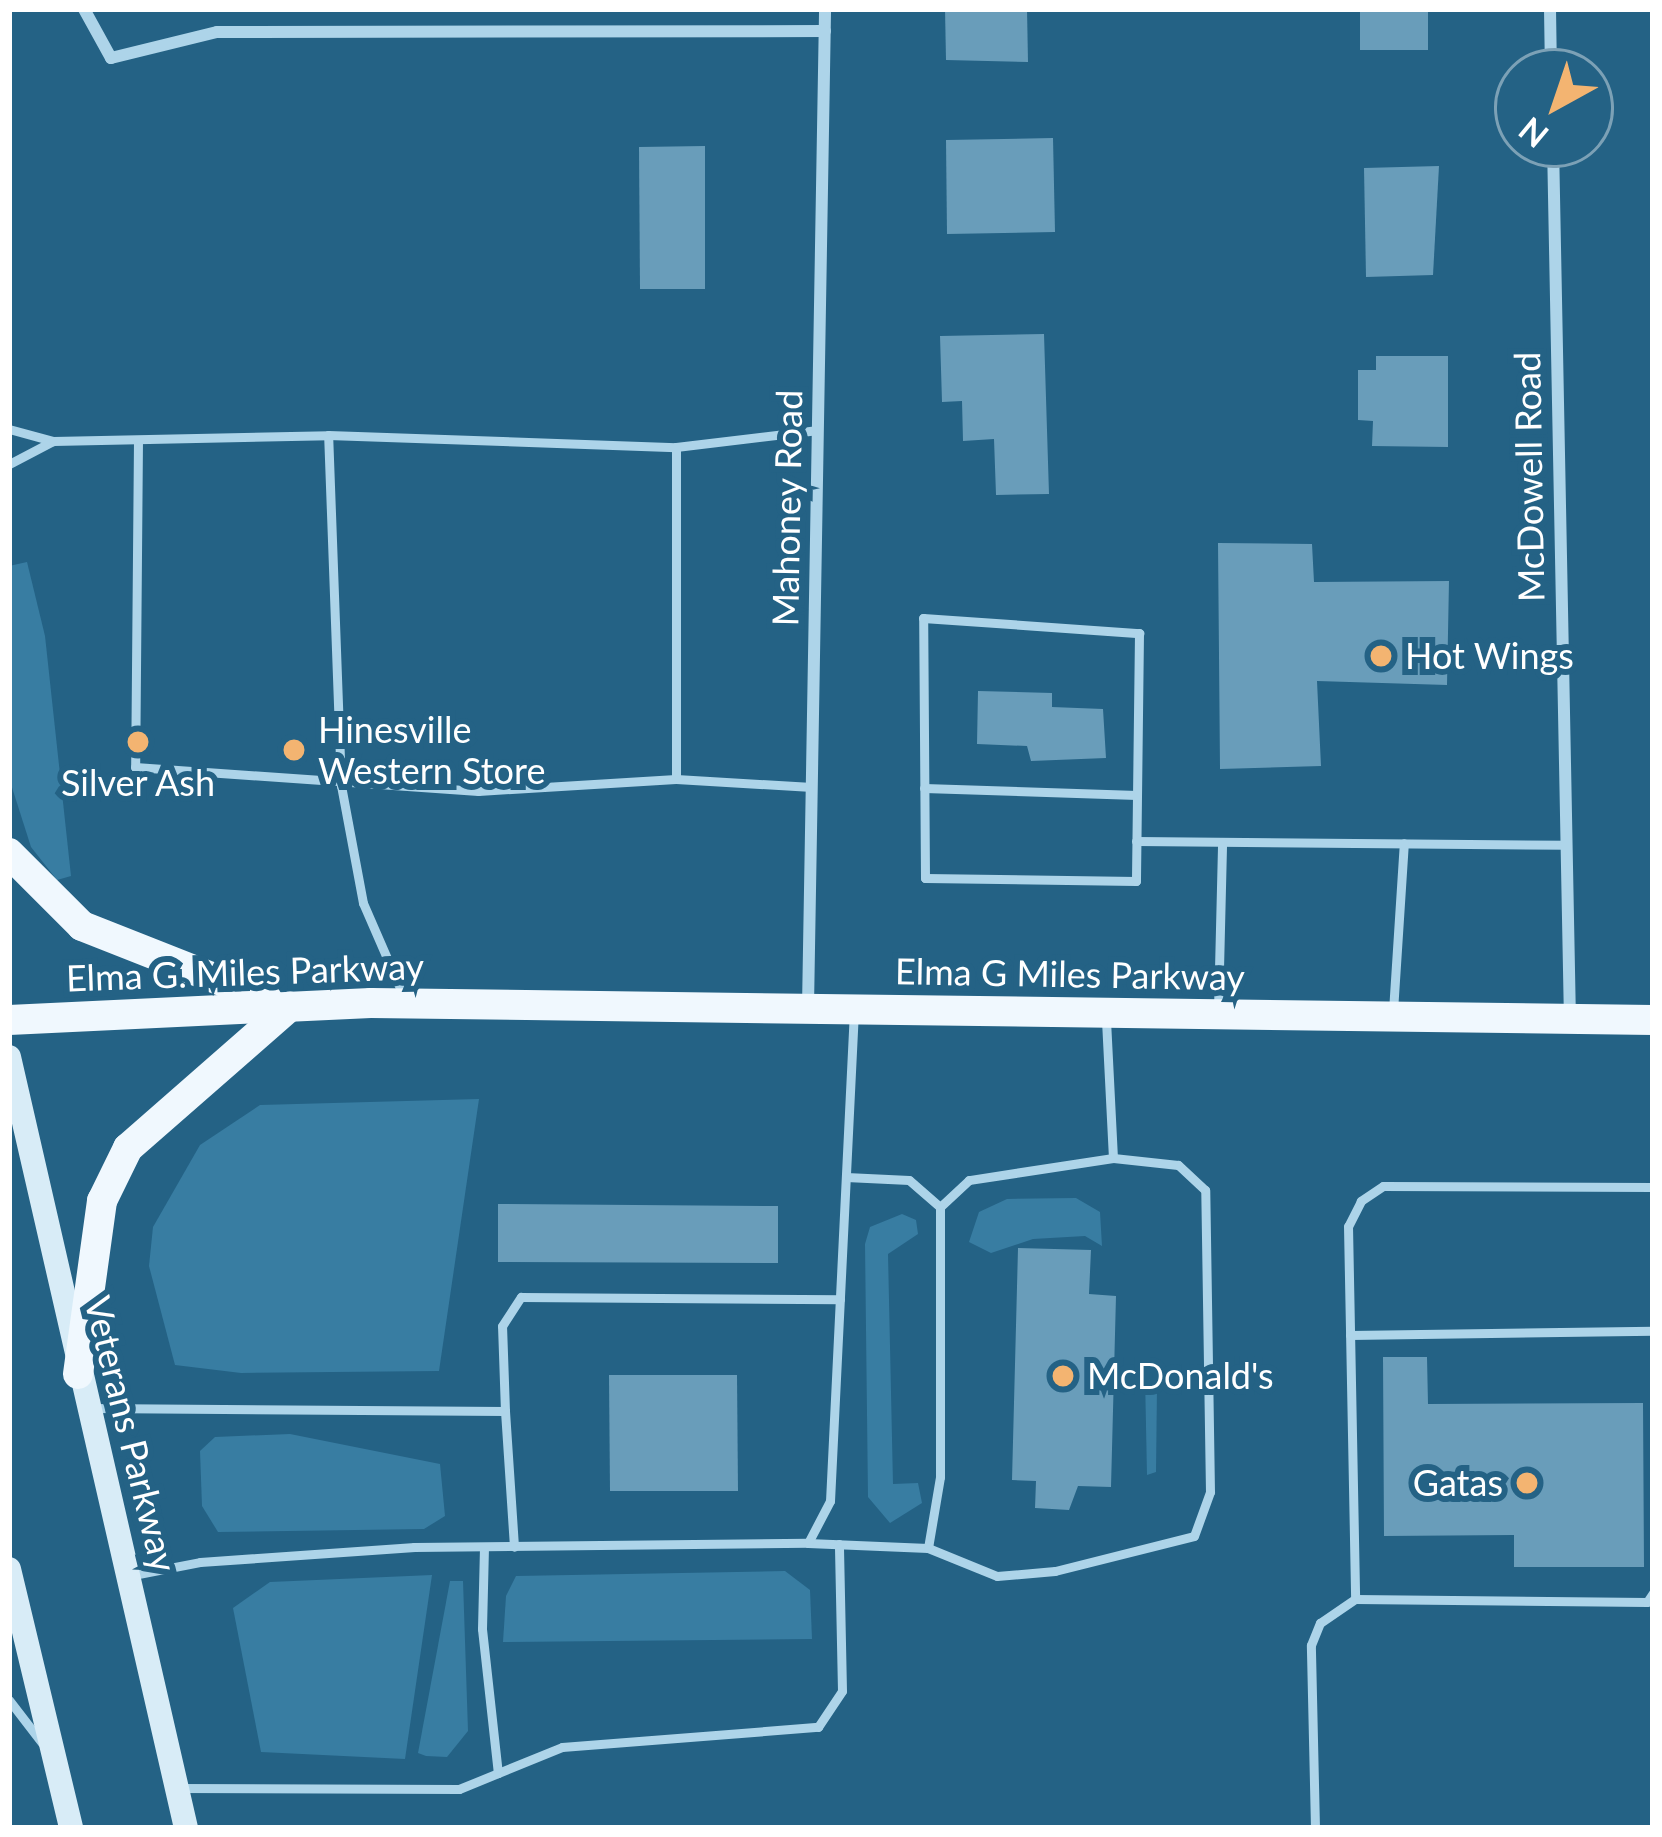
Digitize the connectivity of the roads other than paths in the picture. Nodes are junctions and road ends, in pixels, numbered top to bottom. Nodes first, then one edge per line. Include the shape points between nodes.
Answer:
1 (84, 9) edge
2 (825, 9) edge
3 (1550, 9) edge
4 (825, 31) junction
5 (1551, 48) edge
6 (1553, 168) edge
7 (9, 429) edge
8 (818, 430) junction
9 (328, 435) junction
10 (138, 440) junction
11 (53, 441) junction
12 (676, 447) junction
13 (9, 464) edge
14 (676, 778) junction
15 (341, 786) junction
16 (812, 787) junction
17 (924, 788) junction
18 (1137, 795) junction
19 (1136, 841) junction
20 (1222, 842) junction
21 (1405, 843) junction
22 (1567, 845) junction
23 (9, 853) edge
24 (406, 1004) junction
25 (484, 1004) joint
26 (290, 1006) junction
27 (808, 1007) junction
28 (854, 1008) junction
29 (1106, 1014) junction
30 (1217, 1017) junction
31 (9, 1020) edge
32 (1393, 1020) junction
33 (1653, 1020) edge
34 (1570, 1024) junction
35 (9, 1057) edge
36 (1113, 1158) junction
37 (846, 1177) junction
38 (1653, 1187) edge
39 (940, 1207) junction
40 (840, 1299) junction
41 (1653, 1331) edge
42 (1350, 1335) junction
43 (78, 1374) junction
44 (84, 1408) junction
45 (505, 1411) junction
46 (808, 1543) junction
47 (839, 1544) junction
48 (484, 1547) junction
49 (514, 1547) junction
50 (928, 1548) junction
51 (9, 1569) edge
52 (128, 1576) junction
53 (1650, 1598) edge
54 (1354, 1599) junction
55 (9, 1700) edge
56 (53, 1758) junction
57 (498, 1773) junction
58 (177, 1788) junction
59 (70, 1828) edge
60 (186, 1828) edge
61 (1315, 1828) edge

1 - 4 street via 111,58 217,32
2 - 4 street, Mahoney Road
3 - 5 street
4 - 8 street, Mahoney Road
6 - 22 street, McDowell Road
7 - 11 lane
8 - 12 lane
8 - 16 street, Mahoney Road
9 - 10 lane
9 - 12 lane
9 - 15 lane
10 - 11 lane
10 - 15 lane via 135,767
11 - 13 lane
12 - 14 lane
14 - 15 lane via 584,790
14 - 16 lane
15 - 24 lane via 363,903
16 - 27 street, Mahoney Road
17 - 18 lane
17 - 18 lane via 923,618 1139,633
17 - 19 lane via 925,878 1136,881
18 - 19 lane
19 - 20 lane
20 - 21 lane
20 - 30 lane
21 - 22 lane
21 - 32 lane
22 - 34 street, McDowell Road
23 - 26 main road via 82,926
24 - 25 main road, Elma G. Miles Parkway
24 - 26 main road, Elma G. Miles Parkway
25 - 27 main road, Elma G Miles Parkway
26 - 31 main road, Elma G. Miles Parkway
26 - 43 main road via 128,1148 102,1201
27 - 28 main road, Elma G Miles Parkway
28 - 29 main road, Elma G Miles Parkway
28 - 37 lane
29 - 30 main road, Elma G Miles Parkway
29 - 36 lane
30 - 32 main road, Elma G Miles Parkway
32 - 34 main road, Elma G Miles Parkway
33 - 34 main road, Elma G Miles Parkway
35 - 43 main road, Veterans Parkway
36 - 39 lane via 969,1180
36 - 50 lane via 1178,1165 1204,1190 1210,1492 1194,1536 1055,1571 998,1576
37 - 39 lane via 909,1180
37 - 40 lane
38 - 42 lane via 1383,1186 1361,1201 1348,1226
39 - 50 lane via 940,1477
40 - 45 lane via 521,1297 502,1326
40 - 46 lane via 830,1501
41 - 42 lane
42 - 54 lane
43 - 44 main road, Veterans Parkway
44 - 45 lane
44 - 52 main road, Veterans Parkway
45 - 49 lane
46 - 47 lane
46 - 49 lane
47 - 50 lane
47 - 57 lane via 842,1691 818,1727 562,1747
48 - 49 lane
48 - 52 lane via 200,1562
48 - 57 lane via 482,1629
51 - 56 main road
52 - 58 main road, Veterans Parkway
53 - 54 lane
54 - 61 lane via 1320,1623 1311,1645
55 - 56 lane
56 - 59 main road
57 - 58 lane via 459,1789
58 - 60 main road, Veterans Parkway

